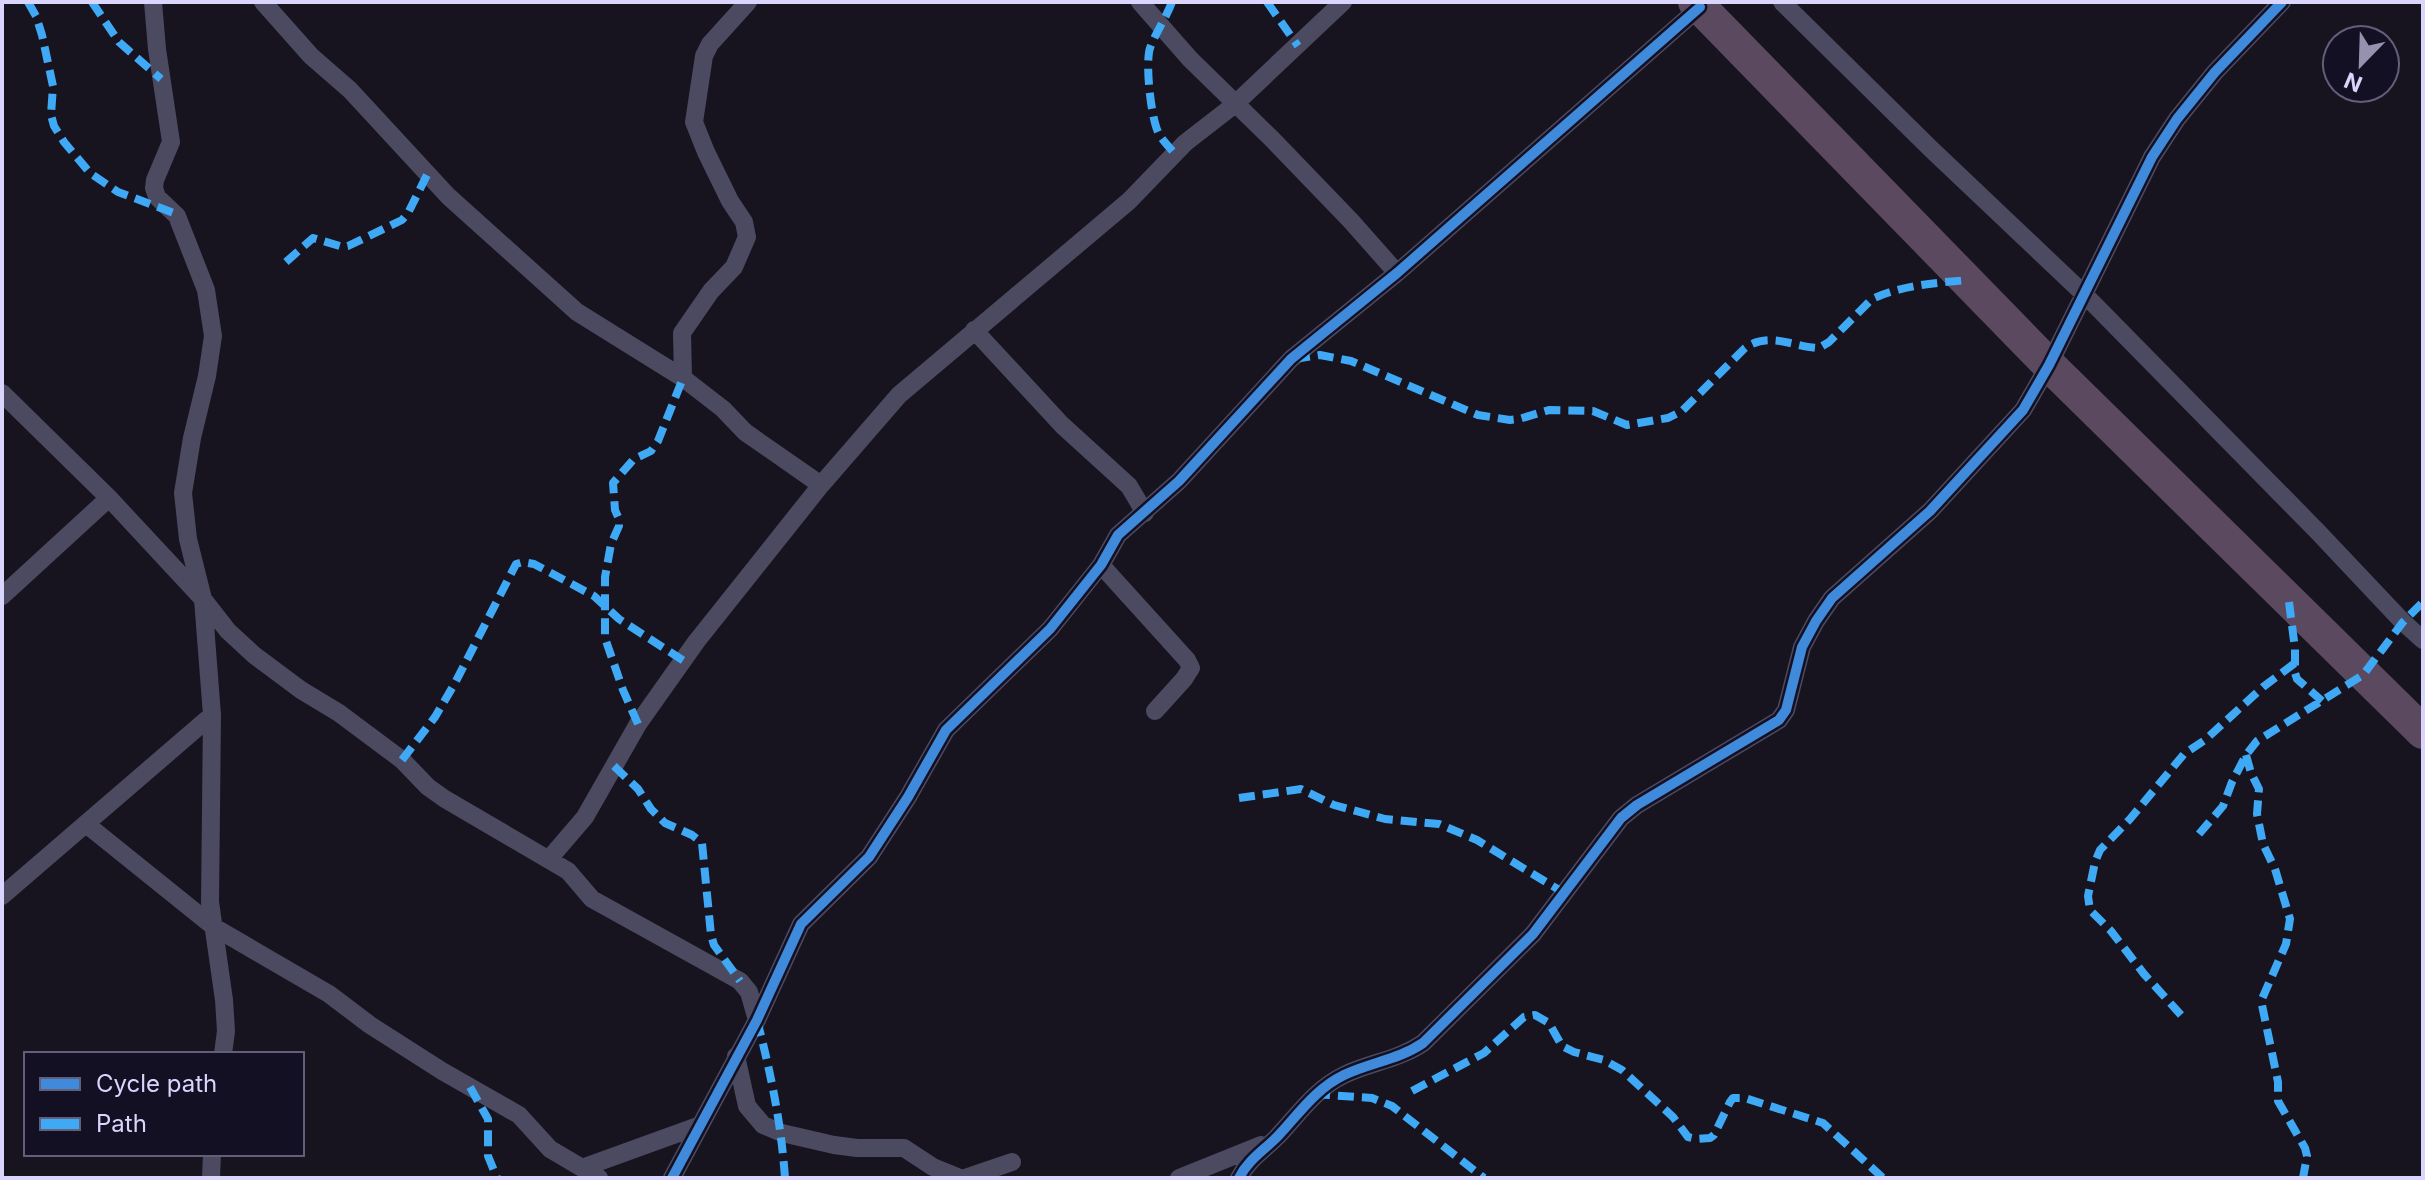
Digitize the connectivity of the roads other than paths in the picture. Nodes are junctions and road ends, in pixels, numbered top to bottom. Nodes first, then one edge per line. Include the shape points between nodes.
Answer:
1 (153, 2) edge
2 (263, 2) edge
3 (748, 2) edge
4 (1140, 2) edge
5 (1343, 2) edge
6 (1782, 2) edge
7 (2282, 2) edge
8 (1698, 4) edge
9 (1234, 105) junction
10 (1397, 273) junction
11 (2085, 295) junction
12 (974, 330) junction
13 (2049, 365) junction
14 (683, 378) junction
15 (2, 393) edge
16 (821, 485) junction
17 (109, 498) junction
18 (1145, 513) junction
19 (1101, 565) junction
20 (2, 596) edge
21 (203, 599) junction
22 (2423, 640) edge
23 (1155, 711) dead end
24 (212, 715) junction
25 (2423, 732) edge
26 (86, 824) junction
27 (549, 859) junction
28 (2, 896) edge
29 (214, 927) junction
30 (757, 1020) junction
31 (223, 1052) edge
32 (736, 1056) junction
33 (698, 1126) junction
34 (1275, 1139) junction
35 (212, 1156) edge
36 (1012, 1162) dead end
37 (582, 1168) junction
38 (211, 1178) edge
39 (599, 1178) edge
40 (672, 1178) edge
41 (962, 1178) edge
42 (1179, 1178) edge
43 (1239, 1178) edge

1 - 21 street via 171,142 154,188 177,216 206,290 213,336 183,493
2 - 14 street via 502,248 577,312
3 - 14 street via 704,56 694,122 747,237 734,267 682,333
4 - 9 street
5 - 9 street
6 - 11 street
7 - 11 street via 2177,119 2152,157
8 - 10 street
8 - 13 highway
9 - 10 street via 1292,159
9 - 12 street via 1185,143 1091,235
10 - 18 street via 1291,359
11 - 13 street
11 - 22 street
12 - 16 street via 899,395
12 - 18 street via 1062,425 1129,486
13 - 25 highway
13 - 34 street via 2002,434 1930,511 1832,598 1802,647 1779,720 1627,813 1533,934 1423,1043 1406,1055 1329,1083
14 - 16 street via 745,432
15 - 17 street
16 - 27 street via 696,642 638,724 585,817
17 - 20 street
17 - 21 street
18 - 19 street via 1118,535
19 - 23 street via 1191,668
19 - 30 street via 1050,629 946,730 869,857 801,924
21 - 24 street
21 - 27 street via 254,655 402,760 428,787
24 - 26 street
24 - 29 street
26 - 28 street
26 - 29 street
27 - 30 street via 568,871 592,899 740,981
29 - 31 street via 226,1031
29 - 37 street via 519,1115 550,1149
30 - 32 street
32 - 33 street
32 - 41 street via 747,1106 763,1125 834,1145 904,1148
33 - 37 street
33 - 40 street
34 - 42 street
34 - 43 street
35 - 38 street
36 - 41 street
37 - 39 street

